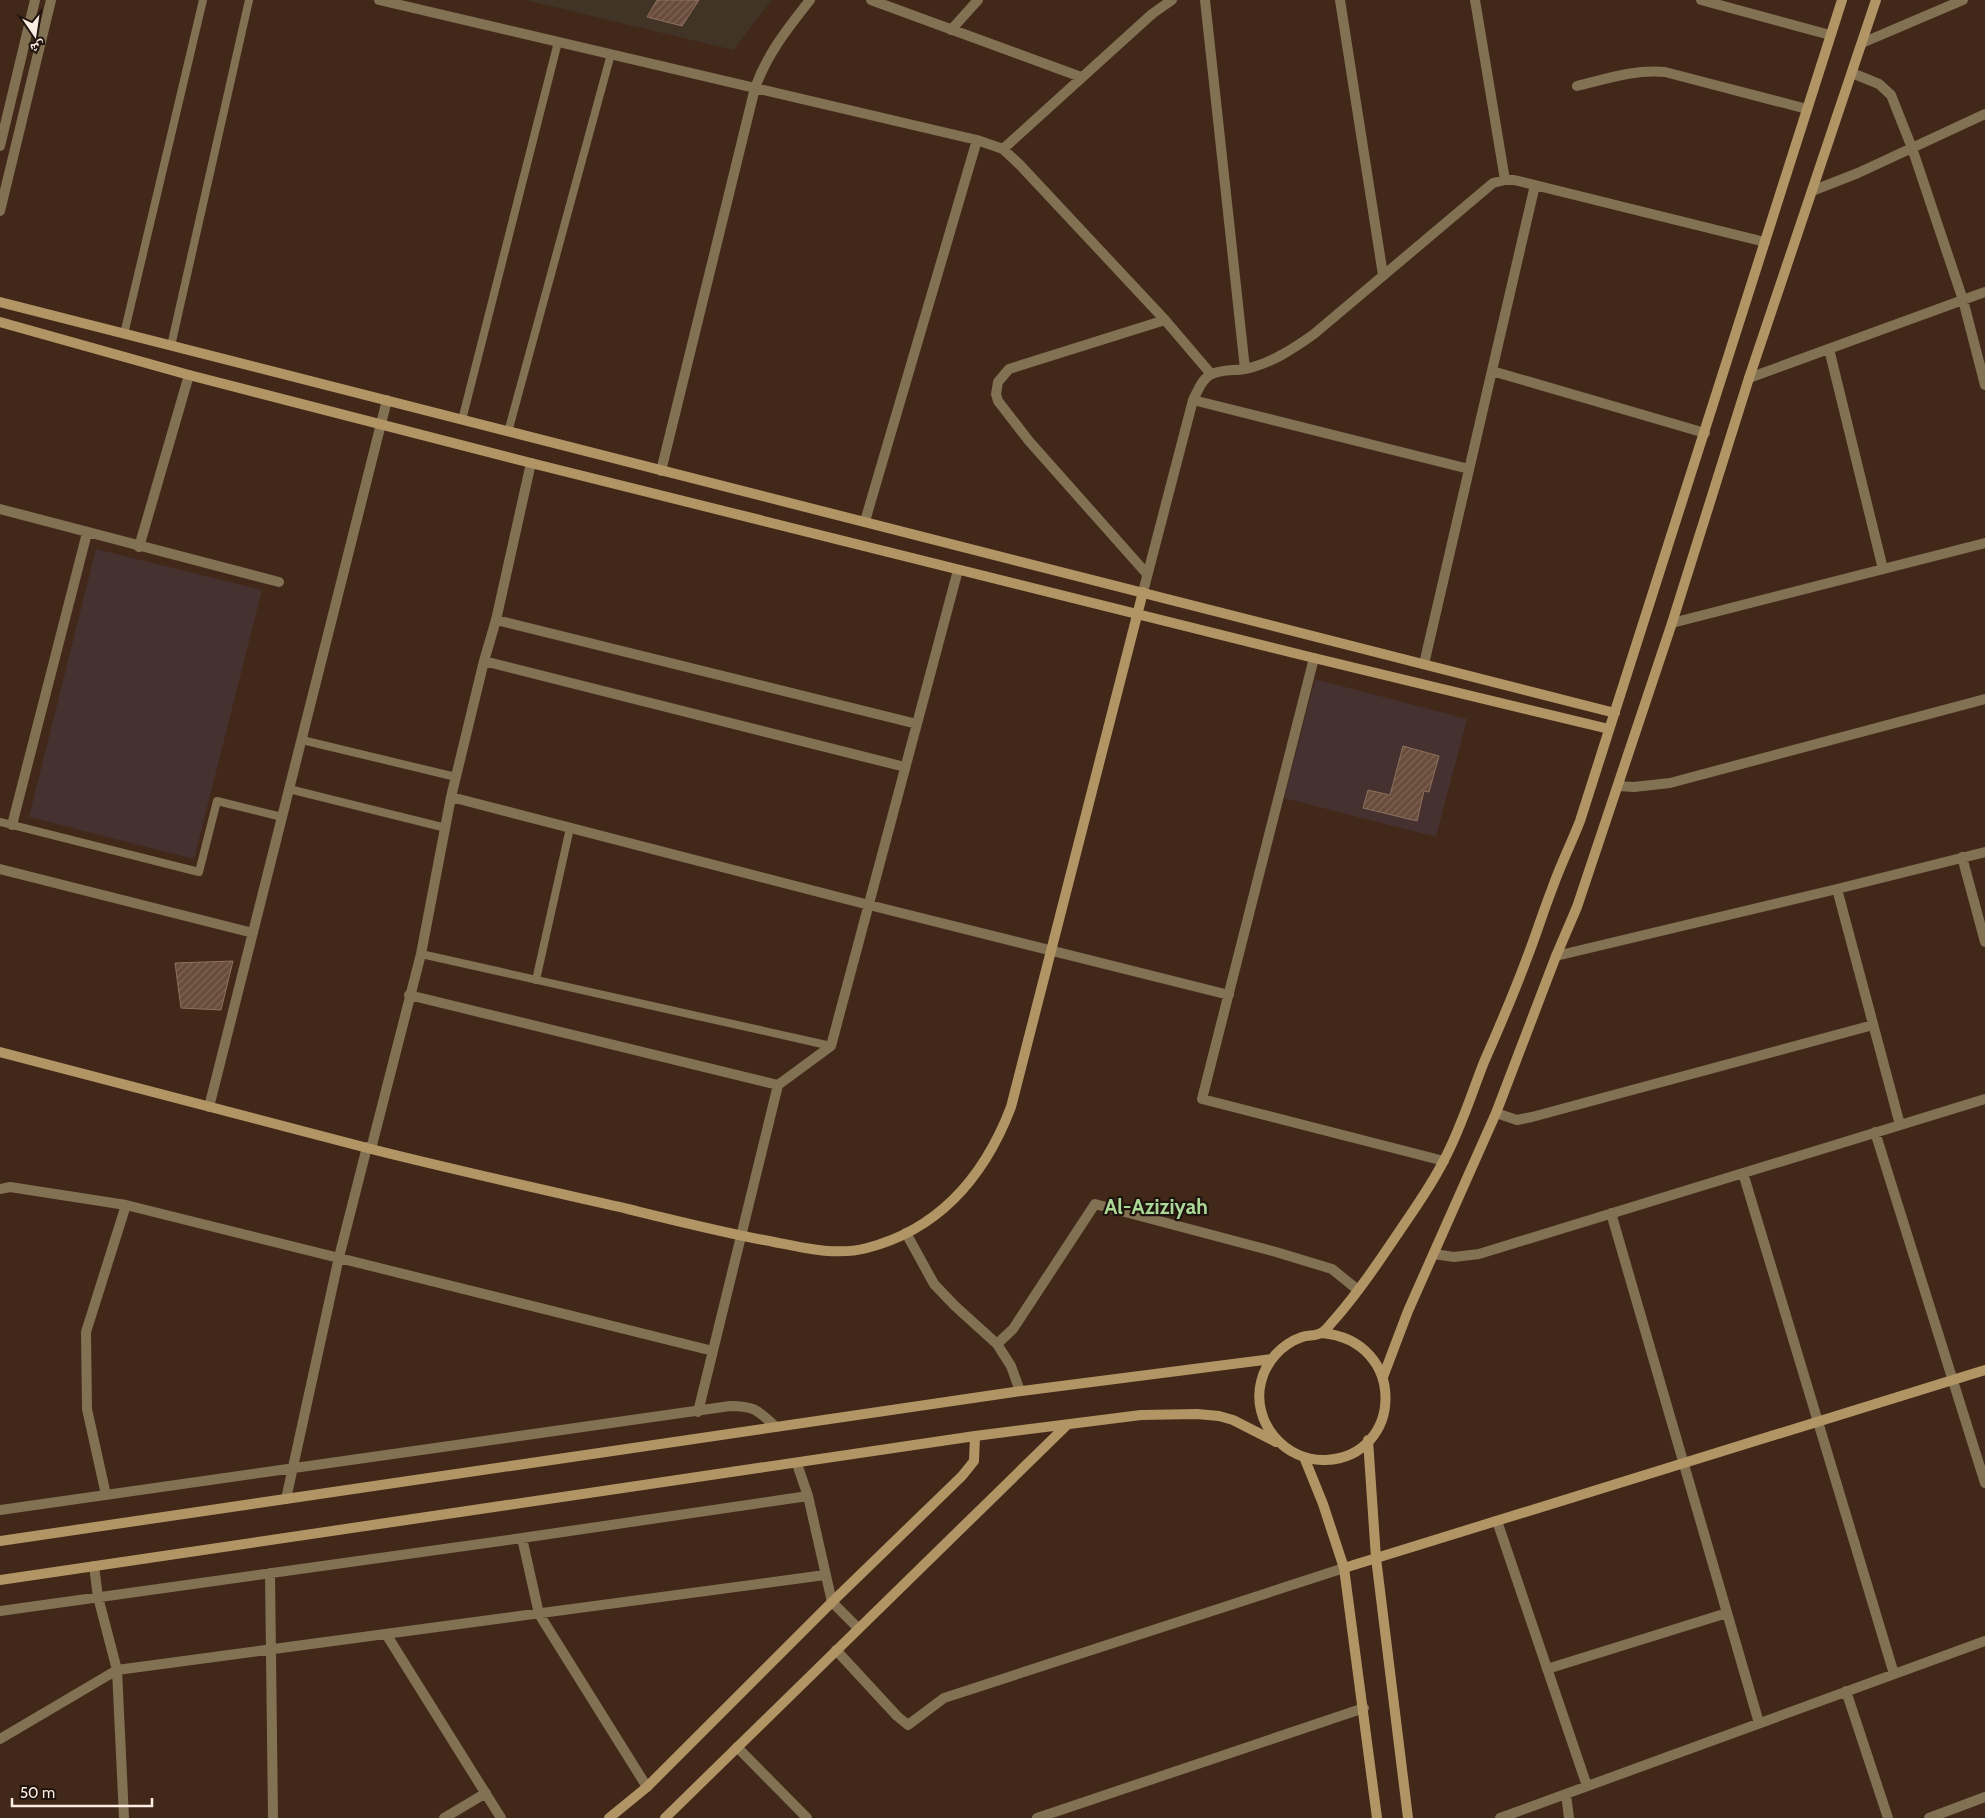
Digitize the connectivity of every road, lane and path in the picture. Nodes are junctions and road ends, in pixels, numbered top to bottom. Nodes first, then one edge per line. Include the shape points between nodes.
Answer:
1 (35, 0) edge
2 (51, 0) edge
3 (203, 0) edge
4 (248, 0) edge
5 (379, 0) edge
6 (810, 0) edge
7 (871, 0) edge
8 (978, 0) edge
9 (1172, 0) edge
10 (1205, 0) edge
11 (1340, 0) edge
12 (1475, 0) edge
13 (1842, 0) edge
14 (1876, 0) edge
15 (1963, 0) edge
16 (1705, 1) edge
17 (951, 30) junction
18 (1830, 35) junction
19 (558, 42) junction
20 (1862, 43) junction
21 (611, 54) junction
22 (1852, 73) junction
23 (1081, 77) junction
24 (1577, 86) dead end
25 (755, 88) junction
26 (1807, 109) junction
27 (1985, 114) edge
28 (2, 129) edge
29 (977, 140) junction
30 (0, 146) edge
31 (1912, 148) junction
32 (1003, 150) junction
33 (1505, 180) junction
34 (1535, 185) junction
35 (1812, 191) junction
36 (0, 211) edge
37 (1765, 242) junction
38 (1383, 275) junction
39 (1985, 292) edge
40 (1963, 300) junction
41 (0, 302) edge
42 (1165, 320) junction
43 (0, 322) edge
44 (124, 334) junction
45 (171, 346) junction
46 (1829, 349) junction
47 (1245, 369) junction
48 (1492, 371) junction
49 (1211, 374) junction
50 (189, 375) junction
51 (1749, 378) junction
52 (1985, 385) edge
53 (387, 400) junction
54 (1193, 400) junction
55 (462, 420) junction
56 (381, 425) junction
57 (508, 432) junction
58 (1705, 433) junction
59 (531, 463) junction
60 (1469, 469) junction
61 (661, 471) junction
62 (0, 509) edge
63 (864, 521) junction
64 (87, 533) junction
65 (1985, 543) edge
66 (139, 547) junction
67 (1883, 569) junction
68 (958, 570) junction
69 (1147, 574) junction
70 (279, 582) dead end
71 (1143, 592) junction
72 (1137, 614) junction
73 (496, 620) junction
74 (1672, 623) junction
75 (1314, 658) junction
76 (484, 661) junction
77 (1424, 664) junction
78 (1985, 699) edge
79 (1615, 713) junction
80 (917, 724) junction
81 (1609, 728) junction
82 (302, 740) junction
83 (905, 767) junction
84 (456, 778) junction
85 (1618, 786) junction
86 (289, 789) junction
87 (452, 798) junction
88 (282, 817) junction
89 (0, 822) edge
90 (12, 825) junction
91 (446, 828) junction
92 (570, 828) junction
93 (1985, 852) edge
94 (1962, 857) junction
95 (0, 869) edge
96 (1836, 889) junction
97 (869, 906) junction
98 (253, 934) junction
99 (1985, 942) edge
100 (1052, 952) junction
101 (420, 954) junction
102 (1556, 956) junction
103 (536, 980) junction
104 (409, 995) junction
105 (1229, 995) junction
106 (1873, 1024) junction
107 (831, 1046) junction
108 (0, 1052) edge
109 (778, 1085) junction
110 (1985, 1099) edge
111 (209, 1107) junction
112 (1496, 1112) junction
113 (1900, 1126) junction
114 (1875, 1132) junction
115 (369, 1148) junction
116 (1444, 1161) junction
117 (1743, 1173) junction
118 (0, 1190) edge
119 (126, 1205) junction
120 (1611, 1213) junction
121 (906, 1233) junction
122 (741, 1236) junction
123 (1434, 1254) junction
124 (339, 1258) junction
125 (1358, 1290) junction
126 (1322, 1333) junction
127 (997, 1344) junction
128 (713, 1350) junction
129 (1272, 1359) junction
130 (1985, 1370) edge
131 (1383, 1377) junction
132 (1953, 1380) junction
133 (1020, 1391) junction
134 (698, 1412) junction
135 (1818, 1421) junction
136 (1067, 1424) junction
137 (776, 1427) junction
138 (975, 1436) junction
139 (1368, 1440) junction
140 (1280, 1444) junction
141 (1304, 1457) junction
142 (1684, 1463) junction
143 (796, 1464) junction
144 (292, 1468) junction
145 (1985, 1483) edge
146 (106, 1495) junction
147 (808, 1496) junction
148 (286, 1499) junction
149 (0, 1510) edge
150 (1497, 1521) junction
151 (522, 1538) junction
152 (0, 1541) edge
153 (1376, 1558) junction
154 (94, 1566) junction
155 (1344, 1568) junction
156 (270, 1573) junction
157 (825, 1575) junction
158 (0, 1580) edge
159 (98, 1597) junction
160 (832, 1602) junction
161 (0, 1611) edge
162 (1727, 1613) junction
163 (539, 1614) junction
164 (858, 1628) junction
165 (386, 1634) junction
166 (1985, 1641) edge
167 (271, 1649) junction
168 (836, 1650) junction
169 (1547, 1669) junction
170 (117, 1670) junction
171 (1894, 1674) junction
172 (1846, 1691) junction
173 (1364, 1708) junction
174 (1759, 1723) junction
175 (0, 1739) edge
176 (737, 1748) junction
177 (1587, 1786) junction
178 (647, 1787) junction
179 (486, 1793) junction
180 (1566, 1794) junction
181 (1985, 1797) edge
182 (124, 1818) edge
183 (273, 1818) edge
184 (444, 1818) edge
185 (502, 1818) edge
186 (609, 1818) edge
187 (665, 1818) edge
188 (807, 1818) edge
189 (1038, 1818) edge
190 (1377, 1818) edge
191 (1408, 1818) edge
192 (1500, 1818) edge
193 (1569, 1818) edge
194 (1888, 1818) edge
195 (1929, 1818) edge

1 - 28 street
2 - 36 street
3 - 44 lane
4 - 45 lane
5 - 19 street
6 - 25 street via 772,50
7 - 17 street
8 - 17 street
9 - 23 street
10 - 47 street
11 - 38 street
12 - 33 street
13 - 18 street
14 - 20 street
15 - 20 street
16 - 18 street
17 - 23 street
18 - 26 street
19 - 21 street
19 - 55 lane
20 - 22 street
21 - 25 street
21 - 57 lane
22 - 31 street via 1879,84 1891,94
22 - 35 street
23 - 32 street
24 - 26 street via 1635,72 1665,72
25 - 29 street
25 - 61 street
26 - 37 street
27 - 31 street
28 - 30 street
29 - 32 street
29 - 63 street
31 - 35 street
31 - 40 street
32 - 42 street
33 - 34 street
33 - 38 street via 1486,187
34 - 37 street
34 - 48 street
35 - 51 street
37 - 58 street
38 - 47 street via 1300,344
39 - 40 street
40 - 46 street
40 - 52 street
41 - 44 street
42 - 49 street
42 - 69 street via 1010,369 1001,376 996,387 998,401 1023,434
43 - 50 street
44 - 45 street
45 - 53 street
46 - 51 street
46 - 67 street
47 - 49 street
48 - 58 street
48 - 60 street
49 - 54 street
50 - 56 street
50 - 66 street
51 - 74 street
53 - 55 street
53 - 56 street
54 - 60 street
54 - 69 street
55 - 57 street
56 - 59 street
56 - 82 street
57 - 61 street
58 - 79 street
59 - 68 street
59 - 73 street
60 - 77 street
61 - 63 street
62 - 64 street
63 - 71 street
64 - 66 street
64 - 90 street
65 - 67 street
66 - 70 street
67 - 74 street
68 - 72 street
68 - 80 street
69 - 71 street
71 - 72 street
71 - 77 street
72 - 75 street
72 - 100 street
73 - 76 street
73 - 80 street
74 - 85 street
75 - 81 street
75 - 105 street
76 - 83 street
76 - 84 street
77 - 79 street
78 - 85 street via 1670,783
79 - 81 street
80 - 83 street
81 - 116 street via 1580,821
82 - 84 lane
82 - 86 street
83 - 97 street
84 - 87 street
85 - 102 street via 1577,907
86 - 88 street
86 - 91 lane
87 - 91 street
87 - 92 street
88 - 90 lane via 217,801 199,872
88 - 98 street
89 - 90 lane
91 - 101 street
92 - 97 street
92 - 103 lane
93 - 94 street
94 - 96 street
94 - 99 street
95 - 98 street
96 - 102 street
96 - 106 street
97 - 100 street
97 - 107 street
98 - 111 street
100 - 105 street
100 - 121 street via 1011,1107 1000,1135 957,1197 941,1212
101 - 103 lane
101 - 104 street
102 - 112 street
103 - 107 lane
104 - 109 street
104 - 115 street
105 - 116 street via 1202,1099
106 - 112 street via 1532,1118 1517,1120
106 - 113 street
107 - 109 street
108 - 111 street
109 - 122 street
110 - 113 street
111 - 115 street
112 - 123 street
113 - 114 street
114 - 117 street
114 - 132 street
115 - 122 street
115 - 124 street
116 - 125 street
117 - 120 street
117 - 135 street
118 - 119 street via 10,1188
119 - 124 street
119 - 146 street via 86,1332 87,1409
120 - 123 street via 1471,1256 1454,1258
120 - 142 street
121 - 122 street via 864,1249 844,1251 818,1250
121 - 127 street via 934,1284
122 - 128 street
123 - 131 street via 1408,1310
124 - 128 street
124 - 144 street
125 - 126 street
125 - 127 street via 1332,1269 1095,1204 1013,1329
126 - 129 street via 1294,1340
126 - 131 street via 1335,1334 1359,1345 1373,1359
127 - 133 street via 1011,1366
128 - 134 street
129 - 133 street
129 - 140 street via 1261,1383 1260,1409 1264,1422
130 - 132 street
131 - 139 street via 1386,1388 1384,1410 1381,1422
132 - 135 street
132 - 145 street
133 - 137 street
134 - 137 street via 746,1406
134 - 144 street
135 - 142 street
135 - 171 street
136 - 138 street
136 - 140 street via 1141,1416 1205,1415 1233,1420
136 - 164 street
137 - 148 street
138 - 143 street
138 - 160 street via 974,1461 970,1468
139 - 141 street via 1339,1458
139 - 153 street
140 - 141 street
141 - 155 street
142 - 150 street
142 - 162 street
143 - 147 street
143 - 154 street
144 - 146 street
144 - 148 street
146 - 149 street
147 - 151 street
147 - 157 street
148 - 152 street
150 - 153 street
150 - 169 street
151 - 156 street
151 - 163 street
153 - 155 street
153 - 191 street
154 - 158 street
154 - 159 street
155 - 168 street via 944,1698 908,1725
155 - 173 street
156 - 159 street
156 - 167 street
157 - 160 street
157 - 163 street
159 - 161 street
159 - 170 street
160 - 164 street
160 - 178 street
162 - 169 street
162 - 174 street
163 - 165 street
163 - 178 street
164 - 168 street
165 - 167 street
165 - 179 street
166 - 171 street
167 - 170 street
167 - 183 street
168 - 176 street
169 - 177 street
170 - 175 street
170 - 182 street
171 - 172 street
172 - 174 street
172 - 194 street
173 - 189 street
173 - 190 street
174 - 177 street
176 - 187 street
176 - 188 street
177 - 180 street
178 - 186 street
179 - 184 street
179 - 185 street
180 - 192 street
180 - 193 street
181 - 195 street

